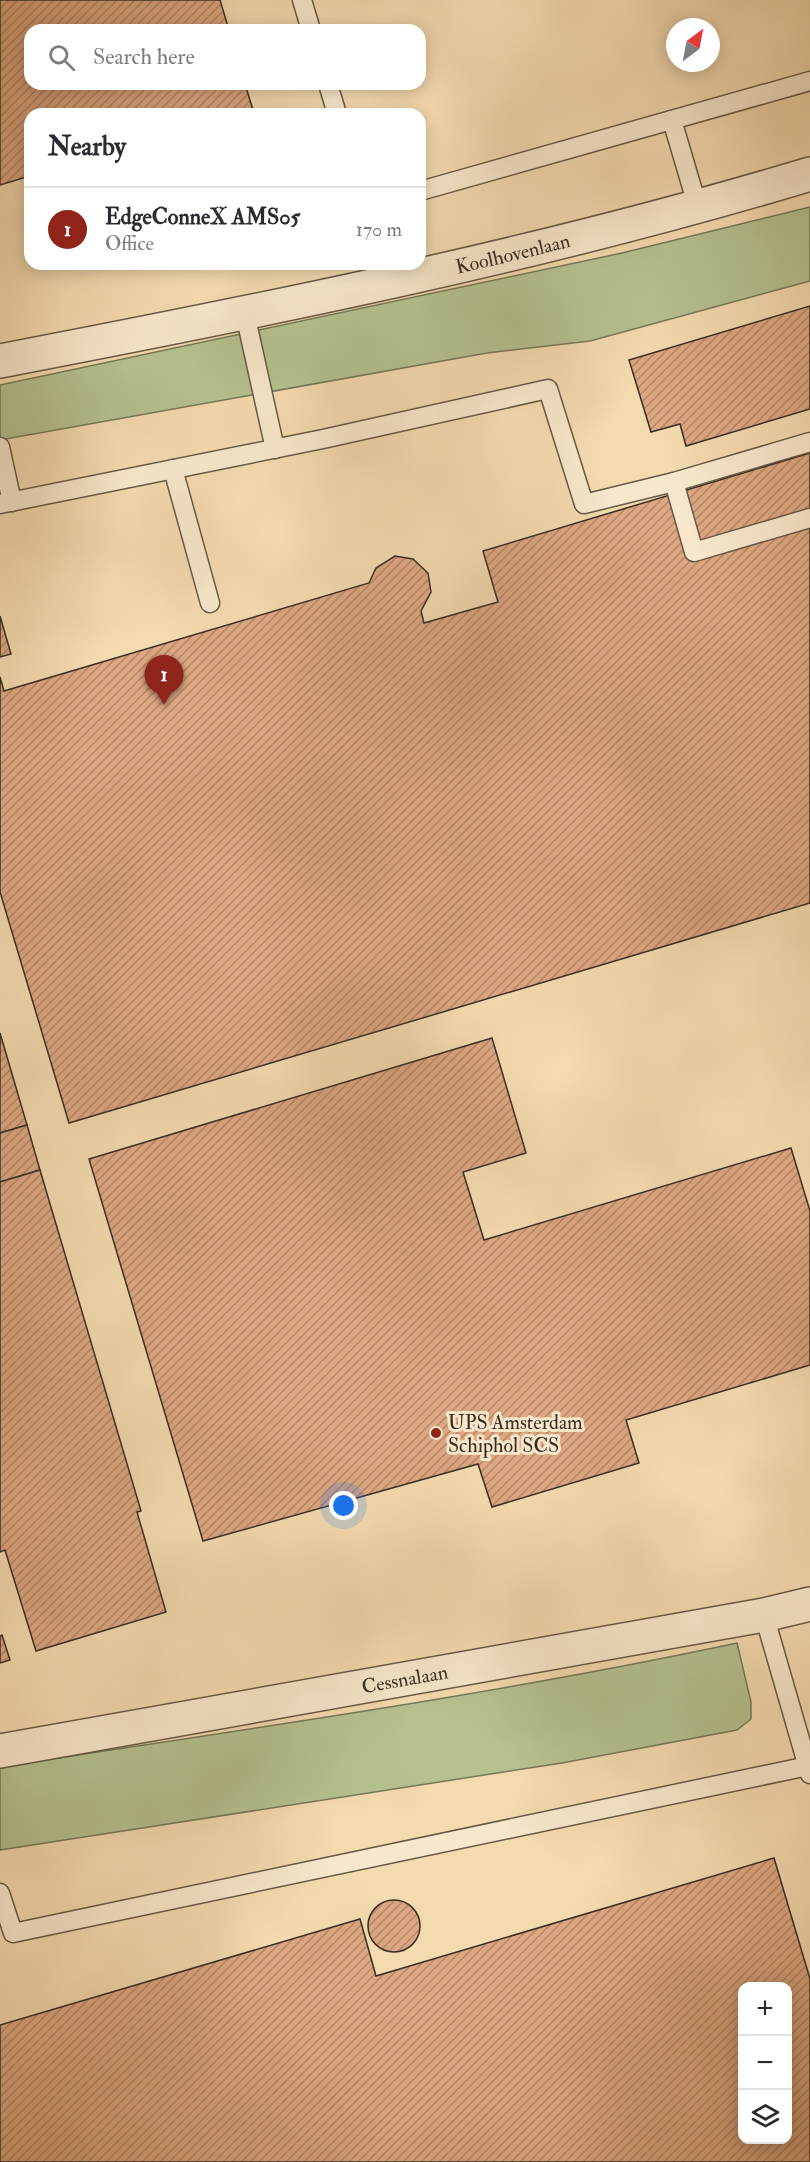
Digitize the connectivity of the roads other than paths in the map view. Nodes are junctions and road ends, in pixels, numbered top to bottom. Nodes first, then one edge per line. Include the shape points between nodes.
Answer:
1 (302, 0) edge
2 (309, 24) edge
3 (810, 81) edge
4 (330, 90) edge
5 (335, 108) edge
6 (672, 120) junction
7 (810, 174) edge
8 (426, 189) edge
9 (698, 208) junction
10 (246, 314) junction
11 (0, 361) edge
12 (810, 442) edge
13 (0, 447) edge
14 (275, 449) junction
15 (173, 469) junction
16 (674, 482) junction
17 (6, 503) edge
18 (810, 518) edge
19 (210, 603) dead end
20 (810, 1604) edge
21 (764, 1615) junction
22 (0, 1751) edge
23 (809, 1770) edge
24 (0, 1893) edge

1 - 2 lane
3 - 6 lane
4 - 5 lane
6 - 8 lane
6 - 9 lane
7 - 9 street, Koolhovenlaan
9 - 10 street, Koolhovenlaan
10 - 11 street, Koolhovenlaan
10 - 14 lane
12 - 16 lane
13 - 17 lane
14 - 15 lane
14 - 16 lane via 548,389 584,504
15 - 17 lane
15 - 19 lane
16 - 18 lane via 694,552
20 - 21 street, Cessnalaan
21 - 22 street, Cessnalaan
21 - 23 lane
23 - 24 lane via 13,1933

